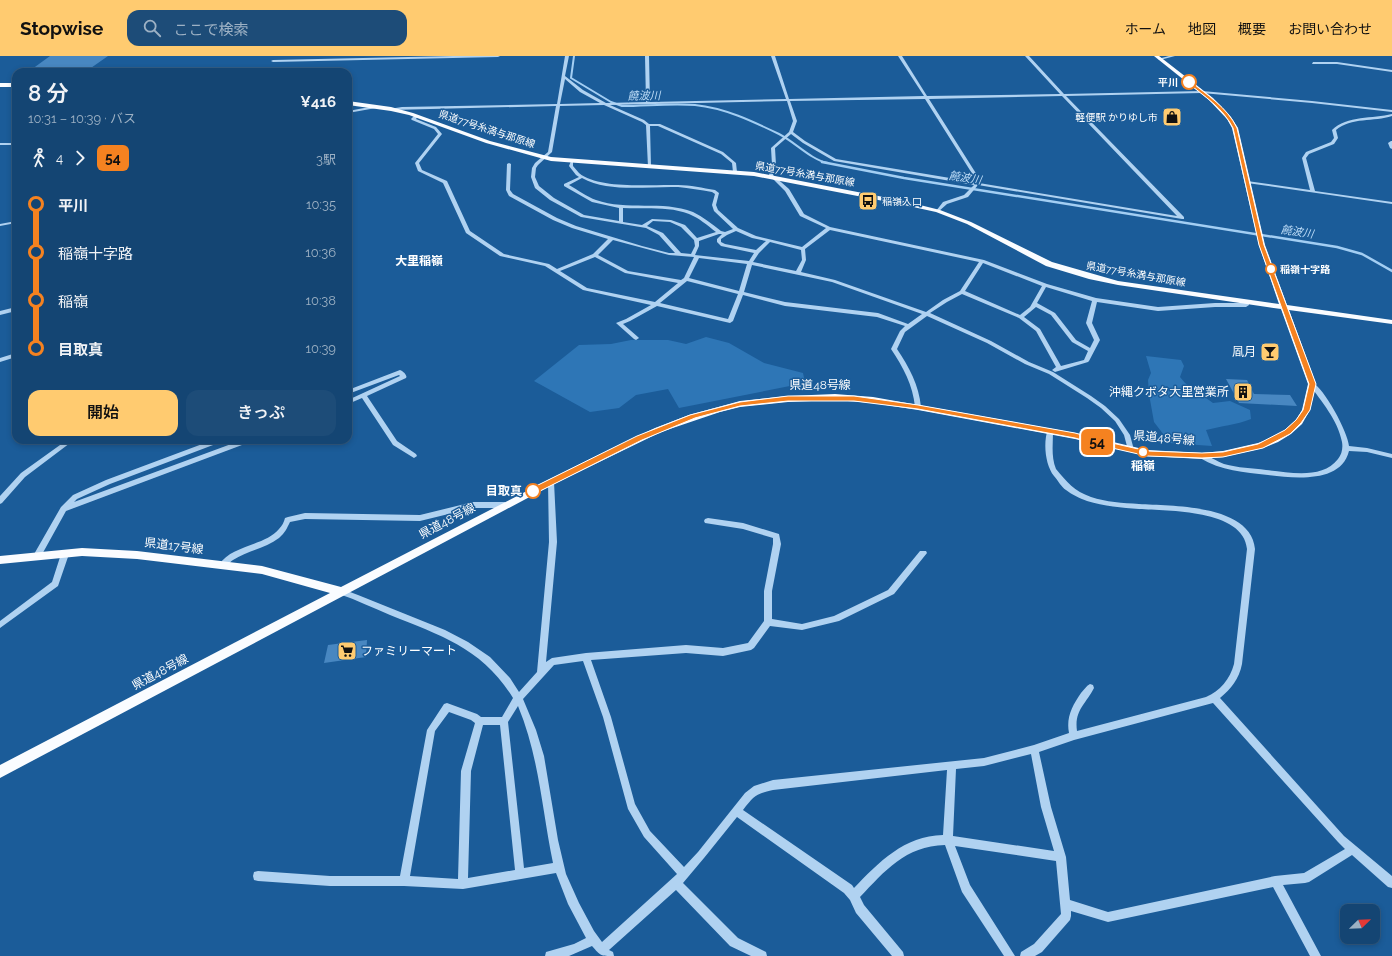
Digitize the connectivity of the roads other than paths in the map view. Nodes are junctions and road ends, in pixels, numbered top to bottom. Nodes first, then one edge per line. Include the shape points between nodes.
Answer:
1 (498, 56) edge
2 (567, 56) edge
3 (647, 56) edge
4 (773, 56) edge
5 (900, 56) edge
6 (1027, 56) edge
7 (1174, 56) edge
8 (1158, 58) edge
9 (273, 61) dead end
10 (1313, 63) dead end
11 (1392, 71) edge
12 (564, 77) junction
13 (0, 85) edge
14 (12, 85) edge
15 (1202, 92) junction
16 (1063, 95) junction
17 (927, 97) junction
18 (789, 100) junction
19 (648, 102) junction
20 (352, 104) edge
21 (604, 104) junction
22 (559, 105) junction
23 (375, 107) junction
24 (391, 109) junction
25 (352, 111) edge
26 (1392, 111) edge
27 (1392, 115) edge
28 (416, 116) junction
29 (648, 125) junction
30 (791, 132) junction
31 (1392, 142) edge
32 (0, 144) edge
33 (12, 144) edge
34 (1392, 148) edge
35 (544, 158) junction
36 (572, 162) junction
37 (509, 164) dead end
38 (649, 166) junction
39 (735, 172) junction
40 (582, 177) junction
41 (772, 177) junction
42 (1247, 182) junction
43 (978, 184) junction
44 (1313, 191) junction
45 (1392, 203) edge
46 (621, 207) junction
47 (938, 211) junction
48 (621, 222) junction
49 (12, 223) edge
50 (0, 225) edge
51 (643, 226) junction
52 (829, 228) junction
53 (736, 229) junction
54 (719, 232) junction
55 (725, 234) junction
56 (612, 238) junction
57 (696, 240) junction
58 (769, 241) junction
59 (803, 249) junction
60 (757, 252) junction
61 (680, 254) junction
62 (595, 255) junction
63 (694, 256) junction
64 (982, 261) junction
65 (750, 263) junction
66 (556, 271) junction
67 (798, 273) junction
68 (684, 280) junction
69 (1045, 286) junction
70 (962, 292) junction
71 (741, 294) junction
72 (1095, 300) junction
73 (1246, 301) junction
74 (656, 304) junction
75 (1034, 304) junction
76 (1284, 306) junction
77 (12, 310) edge
78 (0, 313) edge
79 (927, 314) junction
80 (1021, 317) junction
81 (1392, 322) edge
82 (909, 326) junction
83 (636, 338) dead end
84 (1092, 351) junction
85 (12, 356) edge
86 (0, 360) edge
87 (1058, 368) junction
88 (1051, 373) junction
89 (1312, 384) junction
90 (352, 390) edge
91 (364, 395) junction
92 (352, 400) edge
93 (918, 407) junction
94 (1050, 431) junction
95 (66, 444) edge
96 (208, 444) edge
97 (237, 444) edge
98 (1346, 448) junction
99 (1131, 450) junction
100 (414, 456) dead end
101 (1202, 456) junction
102 (1392, 456) edge
103 (551, 482) junction
104 (0, 501) edge
105 (506, 506) junction
106 (64, 509) junction
107 (708, 521) dead end
108 (923, 553) dead end
109 (64, 554) junction
110 (37, 556) junction
111 (0, 560) edge
112 (223, 565) junction
113 (342, 592) junction
114 (768, 622) junction
115 (0, 625) edge
116 (586, 656) junction
117 (541, 674) junction
118 (1090, 688) dead end
119 (519, 697) junction
120 (1214, 698) junction
121 (480, 721) junction
122 (504, 721) junction
123 (1074, 736) junction
124 (1034, 749) junction
125 (952, 766) junction
126 (0, 772) edge
127 (736, 811) junction
128 (948, 840) junction
129 (1353, 849) junction
130 (1061, 857) junction
131 (559, 867) junction
132 (520, 874) junction
133 (684, 874) junction
134 (258, 876) dead end
135 (404, 881) junction
136 (1275, 881) junction
137 (676, 883) junction
138 (1392, 883) edge
139 (463, 884) junction
140 (854, 896) junction
141 (1065, 904) junction
142 (593, 940) junction
143 (605, 953) edge
144 (550, 956) edge
145 (762, 956) edge
146 (899, 956) edge
147 (1010, 956) edge
148 (1025, 956) edge
149 (1316, 956) edge

1 - 9 street
2 - 12 street
3 - 19 street
4 - 18 street
5 - 17 street
6 - 16 street
7 - 8 street
8 - 15 main road
10 - 11 street via 1337,63
12 - 21 street via 570,84
12 - 22 street
13 - 14 main road
15 - 16 street
15 - 26 street
15 - 42 main road via 1221,108 1231,121 1237,135
16 - 17 street
16 - 43 street via 1182,218
17 - 18 street
17 - 43 street
18 - 19 street
18 - 30 street via 795,122
19 - 21 street
20 - 23 main road, 県道77号糸満与那原線
21 - 22 street
21 - 29 street
22 - 24 street
22 - 35 street via 550,152
23 - 24 main road, 県道77号糸満与那原線
23 - 25 street
24 - 28 main road, 県道77号糸満与那原線
27 - 44 street via 1374,120 1356,120 1337,126 1334,130 1336,138 1333,143 1307,153 1304,158
28 - 35 main road, 県道77号糸満与那原線 via 488,142
28 - 66 street via 413,119 435,128 440,134 417,163 420,171 445,182 468,232 502,255 547,265
29 - 38 street
29 - 39 street via 659,125 722,152 734,163
30 - 41 street via 773,148
30 - 43 street via 835,160
31 - 34 street
32 - 33 street
35 - 36 main road, 県道77号糸満与那原線
35 - 48 street via 534,168 533,177 537,187 552,199 583,216
36 - 38 main road, 県道77号糸満与那原線
36 - 40 street via 573,172
37 - 56 street via 508,190 511,195 555,219
38 - 39 main road, 県道77号糸満与那原線
39 - 41 main road, 県道77号糸満与那原線
40 - 46 street via 566,185 594,201
40 - 53 street via 610,186 675,186 713,191 716,193 716,211
41 - 47 main road, 県道77号糸満与那原線
41 - 52 street via 787,190 802,215
42 - 44 street
42 - 76 main road via 1262,245
43 - 47 street via 966,196 945,203
44 - 45 street
46 - 48 street
46 - 54 street via 676,210 690,214
47 - 73 main road, 県道77号糸満与那原線 via 969,223 1033,257 1067,271 1118,283
48 - 51 street
49 - 50 street
51 - 57 street via 652,220 671,221 683,226
51 - 61 street via 661,234
52 - 59 street
52 - 64 street
53 - 55 street
53 - 58 street
54 - 55 street
54 - 57 street
55 - 60 street via 719,242
56 - 61 street via 669,254
56 - 62 street
57 - 63 street
58 - 59 street
58 - 60 street
59 - 67 street via 804,260
60 - 65 street
61 - 63 street
62 - 66 street
62 - 68 street via 628,272
63 - 65 street
63 - 68 street
64 - 69 street
64 - 70 street
65 - 67 street
65 - 71 street
66 - 74 street via 586,290
67 - 79 street via 833,281
68 - 71 street
68 - 74 street
69 - 72 street
69 - 75 street
70 - 79 street
70 - 80 street
71 - 74 street via 730,321
71 - 82 street via 785,304 878,315
72 - 73 street via 1158,309 1246,305
72 - 84 street via 1089,323 1097,340
73 - 76 main road, 県道77号糸満与那原線
74 - 83 street via 619,323
75 - 80 street via 1033,308
75 - 84 street via 1053,314 1074,341
76 - 81 main road, 県道77号糸満与那原線
76 - 89 main road
77 - 78 street
79 - 82 street
79 - 88 street
80 - 87 street via 1038,330
82 - 93 street via 903,331 894,349 909,374
84 - 87 street via 1086,361
85 - 86 street
87 - 88 street
88 - 99 street via 1090,397 1110,413 1127,435
89 - 98 street via 1326,400
89 - 101 main road, 県道48号線 via 1306,410 1299,422 1288,432 1260,446
90 - 91 street via 400,372 404,377
91 - 92 street
91 - 100 street via 395,443
93 - 94 main road, 県道48号線
93 - 103 main road, 県道48号線 via 873,400 835,398 740,404 692,417 658,430
94 - 99 main road, 県道48号線
94 - 120 street via 1052,469 1062,482 1082,496 1107,504 1208,512 1232,522 1247,536 1251,549 1236,674 1229,687
95 - 104 street via 23,475
96 - 106 street via 108,482 75,497
97 - 106 street
98 - 101 street via 1334,467 1320,473 1301,475 1221,466
98 - 102 street
99 - 101 main road, 県道48号線
103 - 105 main road, 県道48号線
103 - 117 street via 553,542
105 - 112 street via 473,505 420,518 296,517 288,520 275,537 229,558
105 - 113 main road, 県道48号線
106 - 110 street
107 - 114 street via 758,528 776,536 777,544 768,591
108 - 114 street via 891,592 836,619 802,627
109 - 110 main road, 県道17号線
109 - 112 main road, 県道17号線 via 88,552 137,555
109 - 115 street via 55,584
110 - 111 main road, 県道17号線
112 - 113 main road, 県道17号線 via 262,570
113 - 119 street via 453,636 474,649 502,674
113 - 126 main road, 県道48号線
114 - 116 street via 751,646 722,652 686,649
116 - 117 street via 552,662
116 - 133 street via 607,717 631,806 647,834
117 - 119 street
118 - 123 street via 1075,711 1071,724
119 - 122 street
119 - 131 street via 530,720 540,762
120 - 123 street
120 - 129 street via 1341,839
121 - 122 street
121 - 135 street via 474,716 447,707 431,730
121 - 139 street via 466,771
122 - 132 street
123 - 124 street
124 - 125 street via 984,762
124 - 130 street via 1046,807
125 - 127 street via 765,786 748,796
125 - 128 street
127 - 133 street
127 - 140 street via 848,889
128 - 130 street
128 - 140 street via 938,839 919,845 887,861
128 - 147 street via 966,888
129 - 136 street via 1305,878
129 - 138 street
130 - 141 street
131 - 132 street
131 - 142 street via 573,904
132 - 139 street
133 - 137 street
134 - 135 street via 330,881
135 - 139 street
136 - 141 street via 1108,917
136 - 149 street
137 - 143 street
137 - 145 street via 734,942
140 - 146 street via 860,909
141 - 148 street via 1066,916 1038,948
142 - 143 street
142 - 144 street

